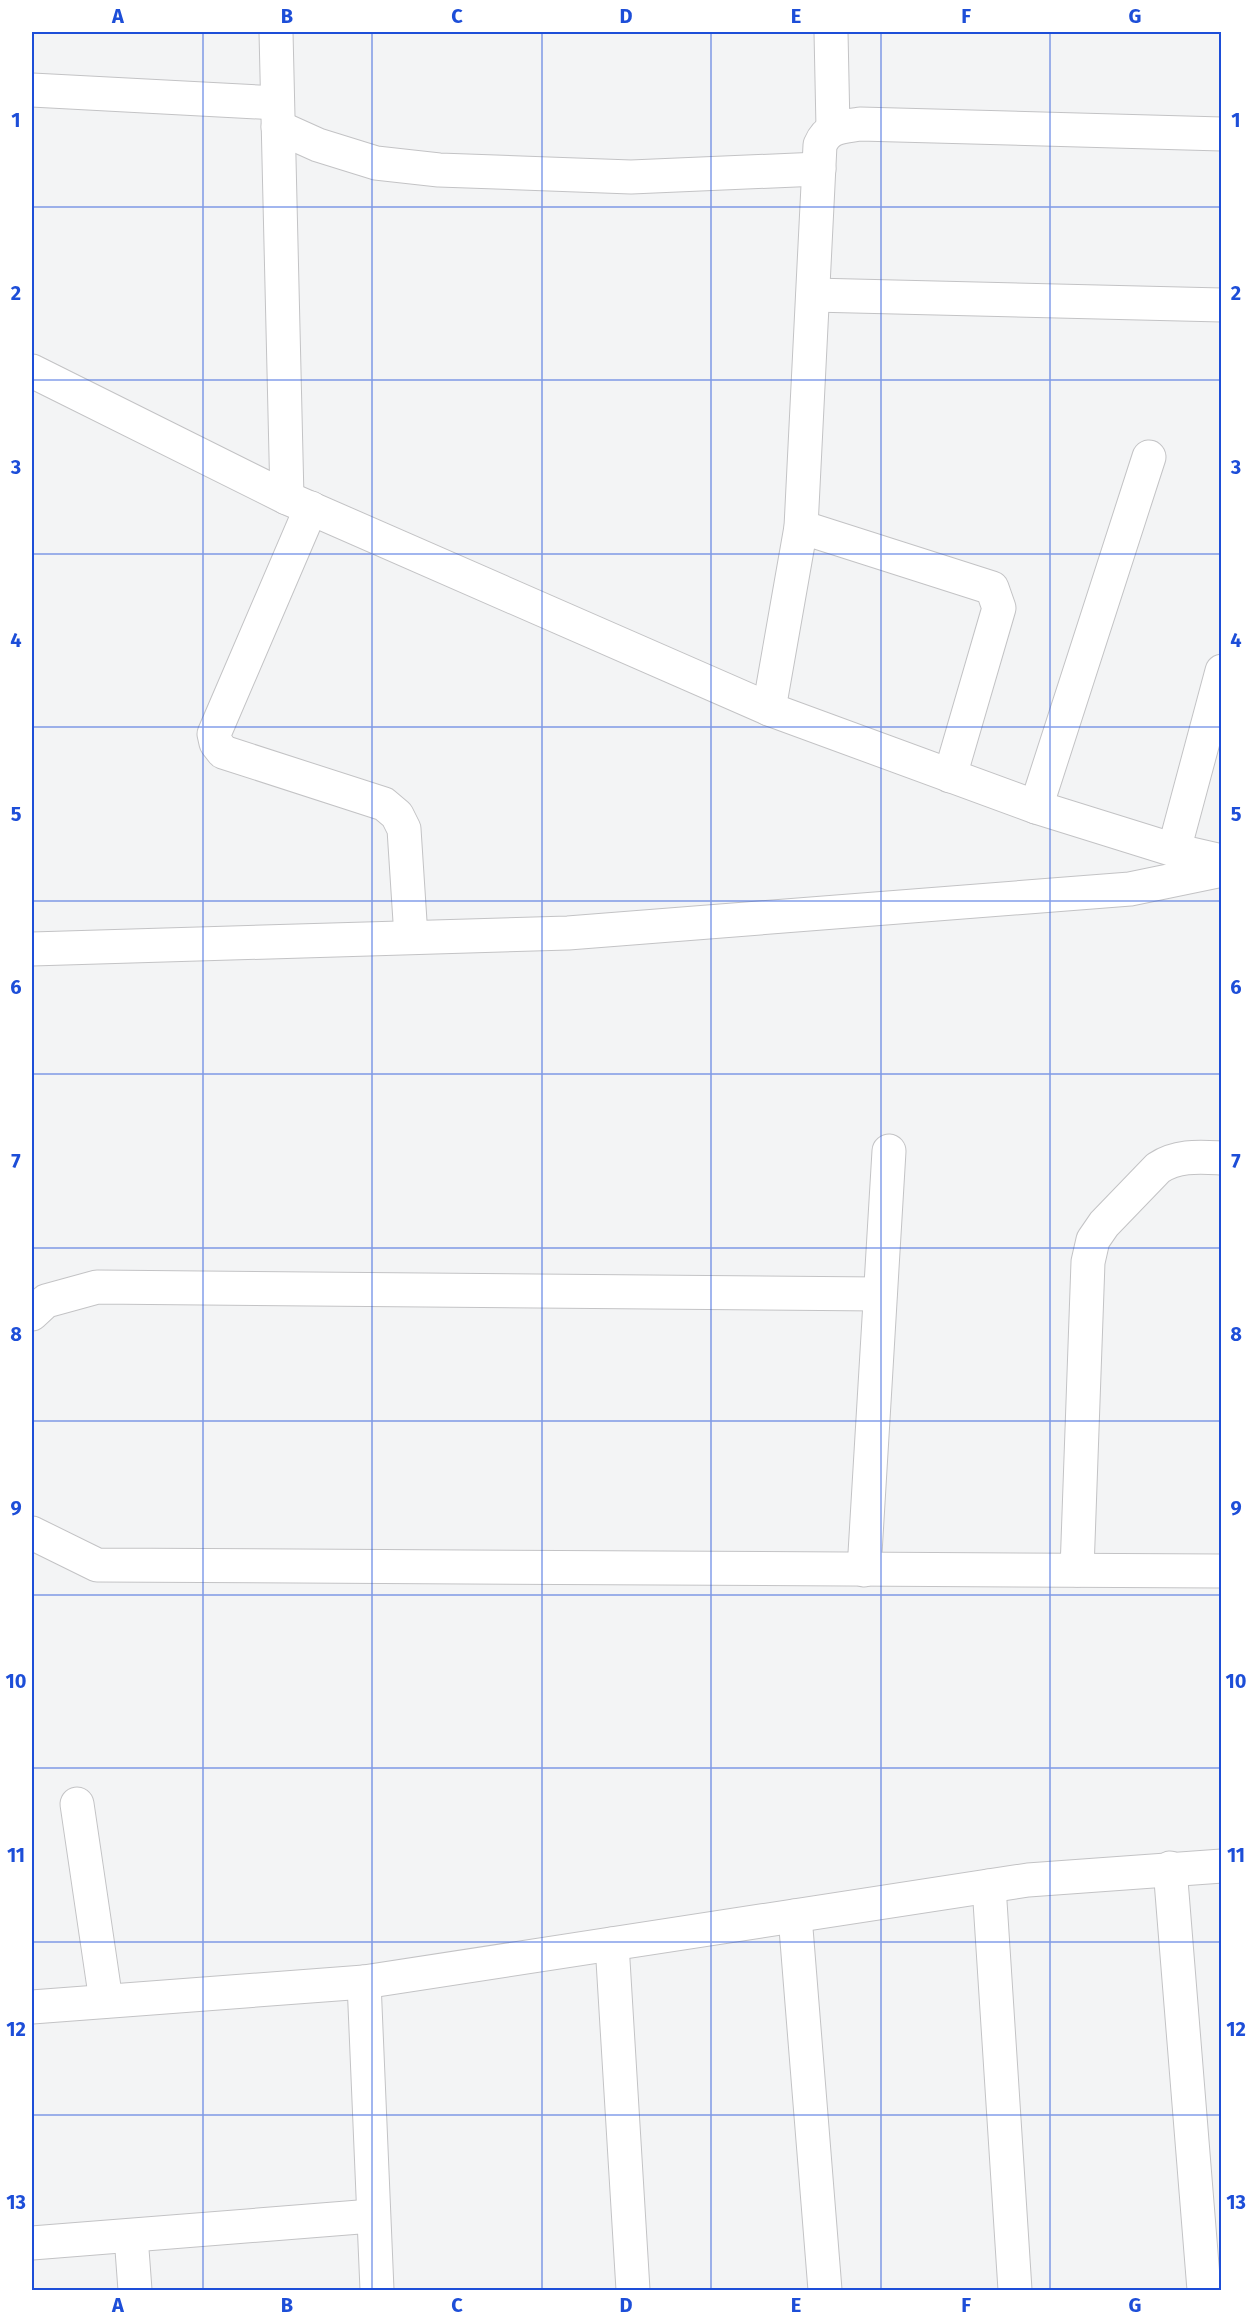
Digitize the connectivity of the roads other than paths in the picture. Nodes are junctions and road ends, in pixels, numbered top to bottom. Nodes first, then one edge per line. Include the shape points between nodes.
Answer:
1 (276, 32) edge
2 (831, 32) edge
3 (32, 90) edge
4 (278, 115) junction
5 (833, 128) junction
6 (1221, 134) edge
7 (819, 169) junction
8 (813, 295) junction
9 (1221, 305) edge
10 (32, 371) edge
11 (1149, 457) dead end
12 (299, 503) junction
13 (801, 527) junction
14 (1221, 671) edge
15 (769, 709) junction
16 (950, 776) junction
17 (1036, 807) junction
18 (1174, 850) junction
19 (1221, 861) edge
20 (1221, 870) edge
21 (411, 937) junction
22 (32, 949) edge
23 (889, 1151) dead end
24 (1221, 1158) edge
25 (880, 1294) junction
26 (32, 1314) edge
27 (33, 1529) edge
28 (864, 1570) junction
29 (1077, 1570) junction
30 (1221, 1571) edge
31 (77, 1804) dead end
32 (1221, 1866) edge
33 (1170, 1868) junction
34 (989, 1886) junction
35 (795, 1916) junction
36 (612, 1944) junction
37 (364, 1982) junction
38 (106, 2001) junction
39 (32, 2007) edge
40 (372, 2216) junction
41 (131, 2236) junction
42 (32, 2243) edge
43 (135, 2290) edge
44 (377, 2290) edge
45 (633, 2290) edge
46 (825, 2290) edge
47 (1015, 2290) edge
48 (1204, 2290) edge

1 - 4 street
2 - 5 street
3 - 4 street
4 - 7 street via 318,145 376,163 439,171 631,177
4 - 12 street
5 - 6 street via 860,124
5 - 7 street via 820,145
7 - 8 street
8 - 9 street
8 - 13 street
10 - 12 street
11 - 17 street
12 - 15 street
12 - 21 street via 214,734 216,743 223,752 384,804 397,814 404,829
13 - 15 street
13 - 16 street via 992,588 999,608
14 - 18 street
15 - 16 street
16 - 17 street
17 - 18 street
18 - 19 street
20 - 21 street via 1130,889 568,933
21 - 22 street
23 - 25 street
24 - 29 street via 1168,1161 1093,1240 1088,1262
25 - 26 street via 97,1287 46,1301
25 - 28 street
27 - 28 street via 96,1565
28 - 29 street
29 - 30 street
31 - 38 street
32 - 33 street
33 - 34 street
33 - 48 street
34 - 35 street
34 - 47 street
35 - 36 street
35 - 46 street
36 - 37 street
36 - 45 street
37 - 38 street
37 - 40 street
38 - 39 street
40 - 41 street
40 - 44 street
41 - 42 street
41 - 43 street

